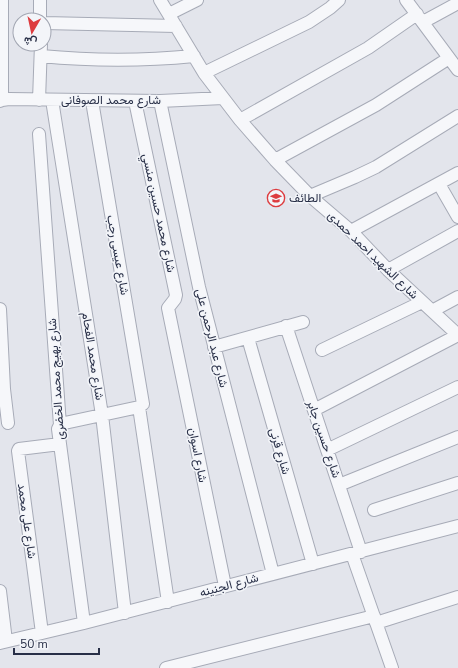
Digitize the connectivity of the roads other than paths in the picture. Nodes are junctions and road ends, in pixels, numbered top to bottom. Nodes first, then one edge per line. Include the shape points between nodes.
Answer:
1 (2, 0) edge
2 (40, 0) edge
3 (160, 0) edge
4 (197, 0) edge
5 (339, 0) edge
6 (406, 0) edge
7 (458, 3) edge
8 (40, 12) edge
9 (169, 14) junction
10 (420, 18) junction
11 (52, 23) edge
12 (176, 26) junction
13 (41, 52) edge
14 (48, 52) edge
15 (194, 56) junction
16 (449, 58) junction
17 (458, 70) edge
18 (1, 71) edge
19 (204, 73) junction
20 (223, 98) junction
21 (39, 100) junction
22 (52, 100) junction
23 (1, 101) edge
24 (92, 101) junction
25 (135, 101) junction
26 (160, 101) junction
27 (458, 116) edge
28 (240, 120) junction
29 (39, 134) dead end
30 (275, 160) junction
31 (458, 173) edge
32 (439, 184) junction
33 (310, 196) junction
34 (458, 216) edge
35 (351, 231) junction
36 (458, 231) edge
37 (388, 270) junction
38 (458, 297) edge
39 (422, 302) junction
40 (0, 309) edge
41 (432, 311) junction
42 (303, 322) dead end
43 (172, 323) joint
44 (0, 325) edge
45 (286, 326) junction
46 (458, 335) edge
47 (248, 338) junction
48 (214, 347) junction
49 (322, 350) dead end
50 (458, 387) edge
51 (2, 390) edge
52 (139, 407) junction
53 (314, 410) junction
54 (102, 415) junction
55 (8, 423) dead end
56 (60, 424) junction
57 (458, 437) edge
58 (60, 444) junction
59 (327, 450) junction
60 (458, 483) edge
61 (339, 485) junction
62 (374, 510) dead end
63 (458, 526) edge
64 (357, 553) junction
65 (313, 564) junction
66 (273, 574) junction
67 (225, 586) junction
68 (0, 591) edge
69 (458, 597) edge
70 (168, 602) junction
71 (125, 613) junction
72 (375, 620) junction
73 (84, 624) junction
74 (42, 633) junction
75 (3, 642) edge
76 (166, 668) edge
77 (392, 668) edge

1 - 18 street
2 - 8 street
3 - 9 street, شارع الشهيد احمد حمدى
4 - 9 street
5 - 19 street via 309,22
6 - 10 street
7 - 10 street
9 - 12 street, شارع الشهيد احمد حمدى
10 - 16 street
10 - 28 street
11 - 12 street
12 - 15 street, شارع الشهيد احمد حمدى
13 - 21 street
14 - 15 street via 71,59 125,61
15 - 19 street, شارع الشهيد احمد حمدى
16 - 17 street
16 - 30 street via 376,105
18 - 23 street
19 - 20 street, شارع الشهيد احمد حمدى
20 - 26 street, شارع محمد الصوفانى
20 - 28 street, شارع الشهيد احمد حمدى
21 - 22 street, شارع محمد الصوفانى
21 - 23 street, شارع محمد الصوفانى
22 - 24 street, شارع محمد الصوفانى
22 - 54 street, شارع محمد الفحام
24 - 25 street, شارع محمد الصوفانى
24 - 52 street, شارع عيسى رجب via 143,402
25 - 26 street, شارع محمد الصوفانى
25 - 43 street, شارع محمد حسين منسي via 176,295 169,306
26 - 48 street, شارع عبد الرحمن على
27 - 33 street via 376,167
28 - 30 street, شارع الشهيد احمد حمدى
29 - 56 street, شارع بهيج محمد الخضرى
30 - 33 street, شارع الشهيد احمد حمدى
31 - 32 street
32 - 34 street
32 - 35 street
33 - 35 street, شارع الشهيد احمد حمدى
35 - 37 street, شارع الشهيد احمد حمدى
36 - 37 street
37 - 39 street, شارع الشهيد احمد حمدى
38 - 41 street
39 - 41 street, شارع الشهيد احمد حمدى
39 - 49 street
40 - 44 street
41 - 46 street, شارع الشهيد احمد حمدى
42 - 45 street
43 - 67 street, شارع اسوان
44 - 51 street
45 - 47 street
45 - 53 street, شارع حسين جابر
46 - 53 street
47 - 48 street
47 - 65 street, شارع قرنى
48 - 66 street, شارع عبد الرحمن على
50 - 59 street
51 - 55 street
52 - 54 street
52 - 70 street, شارع عيسى رجب
53 - 59 street, شارع حسين جابر
54 - 56 street
54 - 71 street, شارع محمد الفحام
56 - 58 street, شارع بهيج محمد الخضرى
57 - 61 street
58 - 73 street, شارع بهيج محمد الخضرى
58 - 74 street, شارع على محمد via 18,451
59 - 61 street, شارع حسين جابر
60 - 62 street
61 - 64 street, شارع حسين جابر
63 - 64 street, شارع الجنينه
64 - 65 street, شارع الجنينه
64 - 72 street, شارع حسين جابر
65 - 66 street, شارع الجنينه
66 - 67 street, شارع الجنينه
67 - 70 street, شارع الجنينه
68 - 75 street
69 - 72 street
70 - 71 street, شارع الجنينه
71 - 73 street, شارع الجنينه
72 - 76 street
72 - 77 street, شارع حسين جابر
73 - 74 street, شارع الجنينه
74 - 75 street, شارع الجنينه

